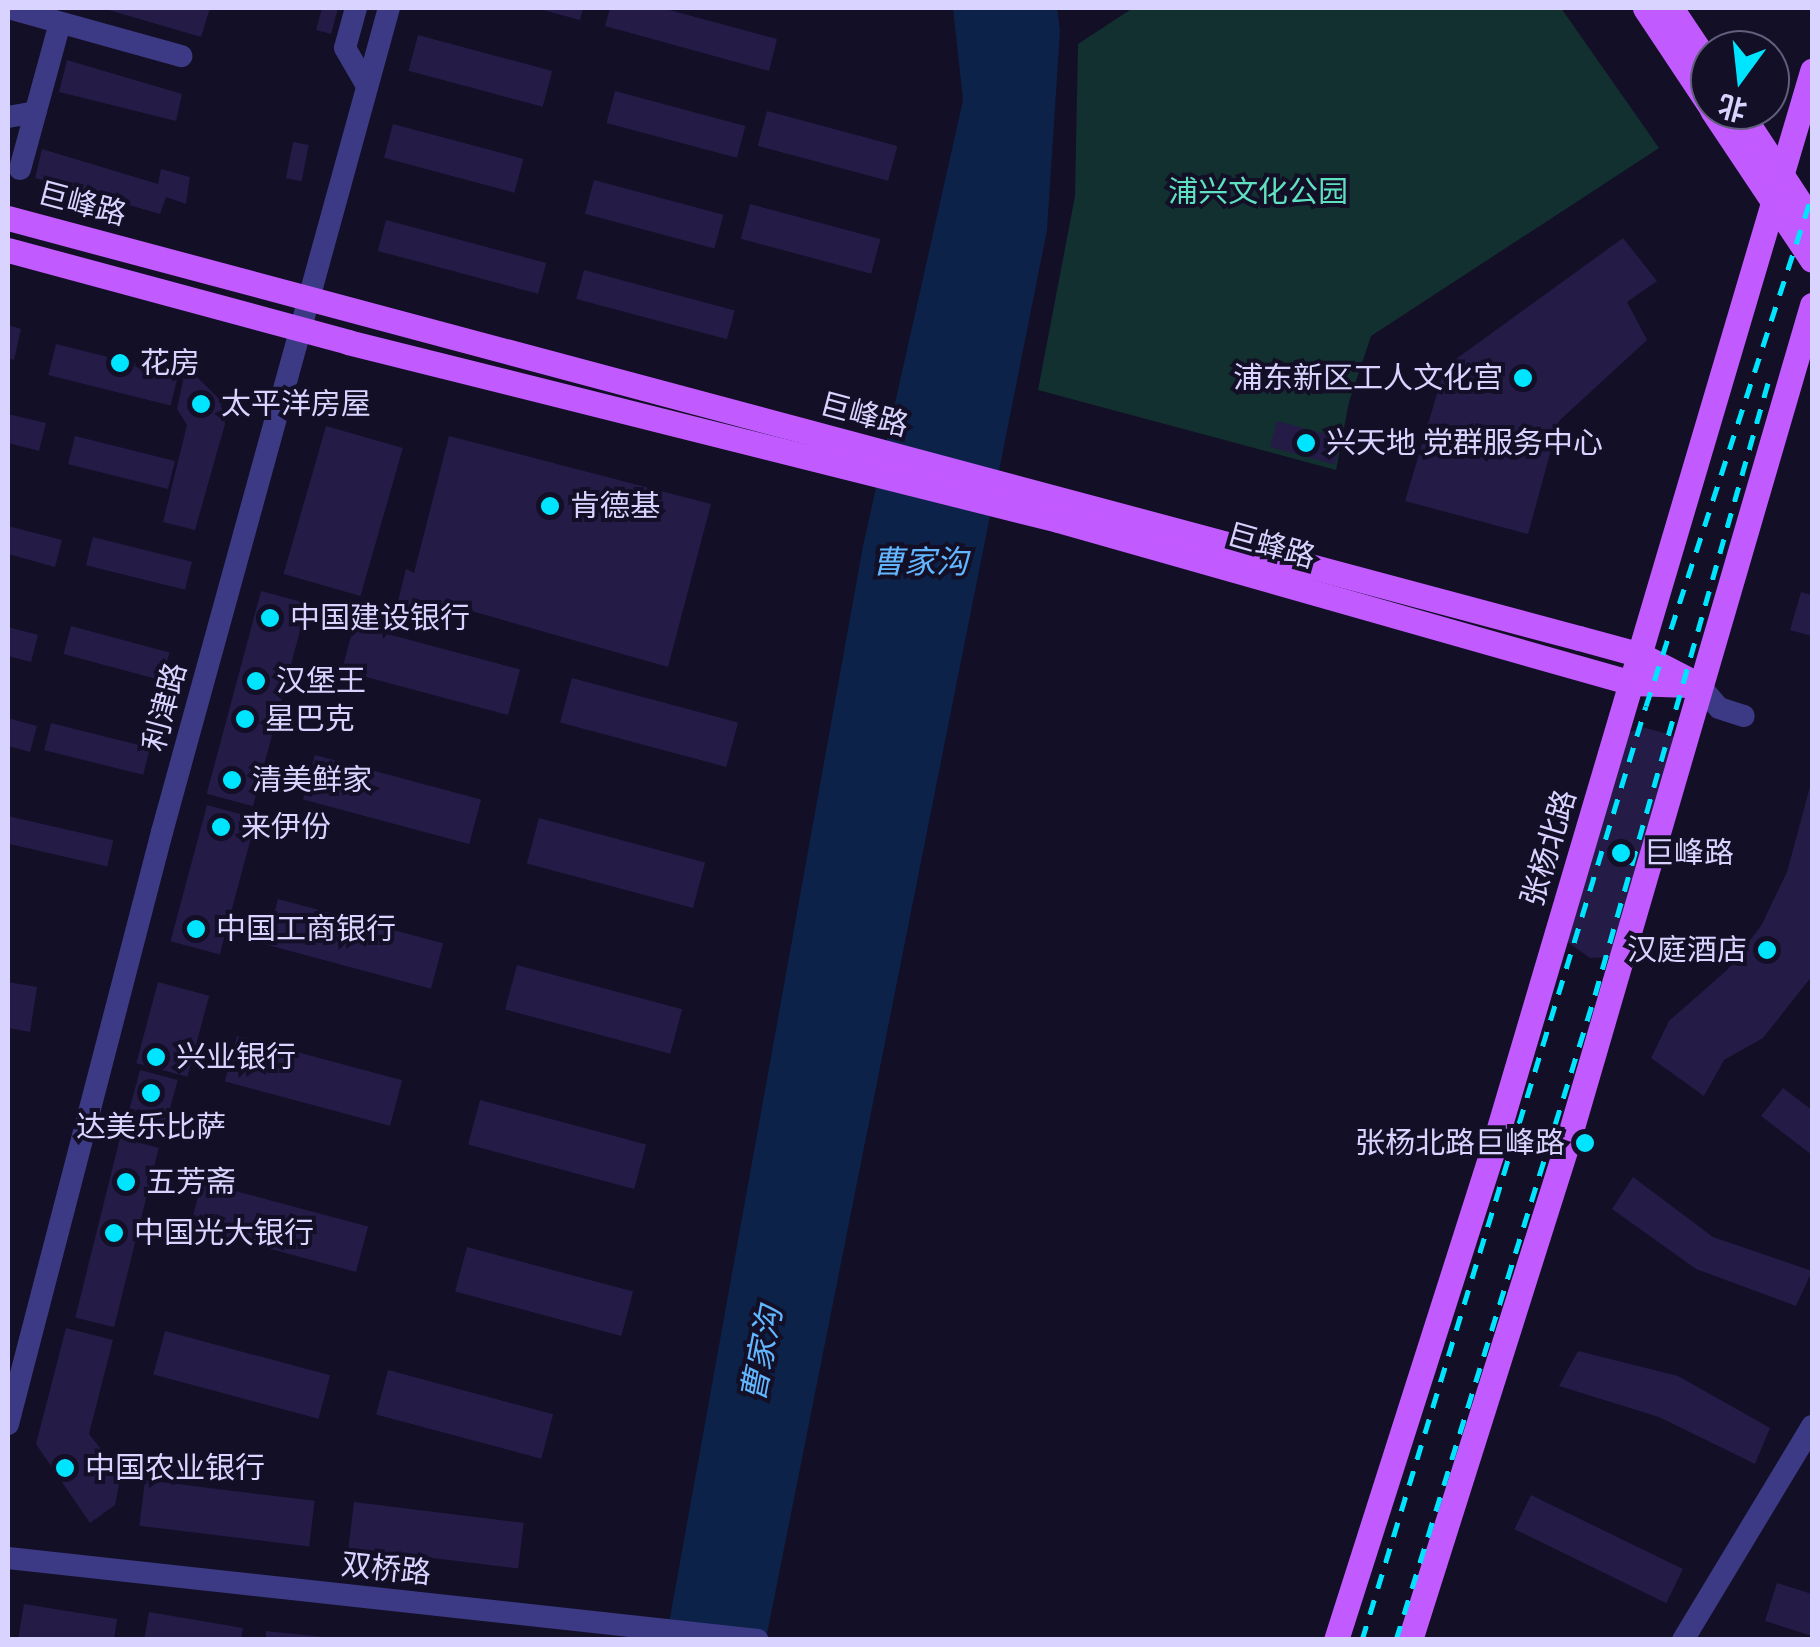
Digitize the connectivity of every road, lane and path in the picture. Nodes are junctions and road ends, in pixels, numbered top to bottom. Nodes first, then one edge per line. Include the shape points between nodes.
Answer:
1 (8, 8) edge
2 (356, 8) edge
3 (389, 8) edge
4 (1645, 8) edge
5 (1672, 8) edge
6 (60, 22) junction
7 (1690, 35) edge
8 (181, 56) dead end
9 (1812, 71) edge
10 (1690, 76) edge
11 (367, 86) junction
12 (36, 112) junction
13 (8, 117) edge
14 (1725, 130) edge
15 (1751, 130) edge
16 (20, 169) dead end
17 (1780, 174) junction
18 (1772, 201) junction
19 (8, 218) edge
20 (1812, 221) edge
21 (8, 250) edge
22 (1812, 260) edge
23 (308, 298) junction
24 (1812, 305) edge
25 (300, 329) junction
26 (828, 449) junction
27 (1061, 510) junction
28 (1640, 655) junction
29 (1632, 683) junction
30 (1699, 685) junction
31 (1744, 716) dead end
32 (8, 1424) edge
33 (1812, 1426) edge
34 (8, 1558) edge
35 (758, 1640) edge
36 (1336, 1640) edge
37 (1410, 1640) edge
38 (1683, 1640) edge

1 - 6 street
2 - 11 street via 345,48
3 - 11 street, 利津路
4 - 10 main road
5 - 7 main road
6 - 8 street
6 - 12 street
9 - 17 main road, 张杨北路
11 - 23 street, 利津路
12 - 13 street
12 - 16 street
14 - 18 main road
15 - 17 main road
17 - 18 main road, 张杨北路
17 - 20 main road
18 - 22 main road
18 - 28 main road, 张杨北路
19 - 23 main road, 巨峰路
21 - 25 main road, 巨峰路
23 - 25 street, 利津路
23 - 26 main road, 巨峰路
24 - 30 main road
25 - 26 main road, 巨峰路
25 - 32 street, 利津路
26 - 27 main road, 巨峰路
27 - 28 main road, 巨峰路
27 - 29 main road, 巨蜂路
28 - 29 main road, 张杨北路
28 - 30 main road, 巨峰路
29 - 30 main road, 巨蜂路
29 - 36 main road, 张杨北路 via 1491,1156
30 - 31 street via 1719,708
30 - 37 main road via 1573,1122
33 - 38 street
34 - 35 street, 双桥路

